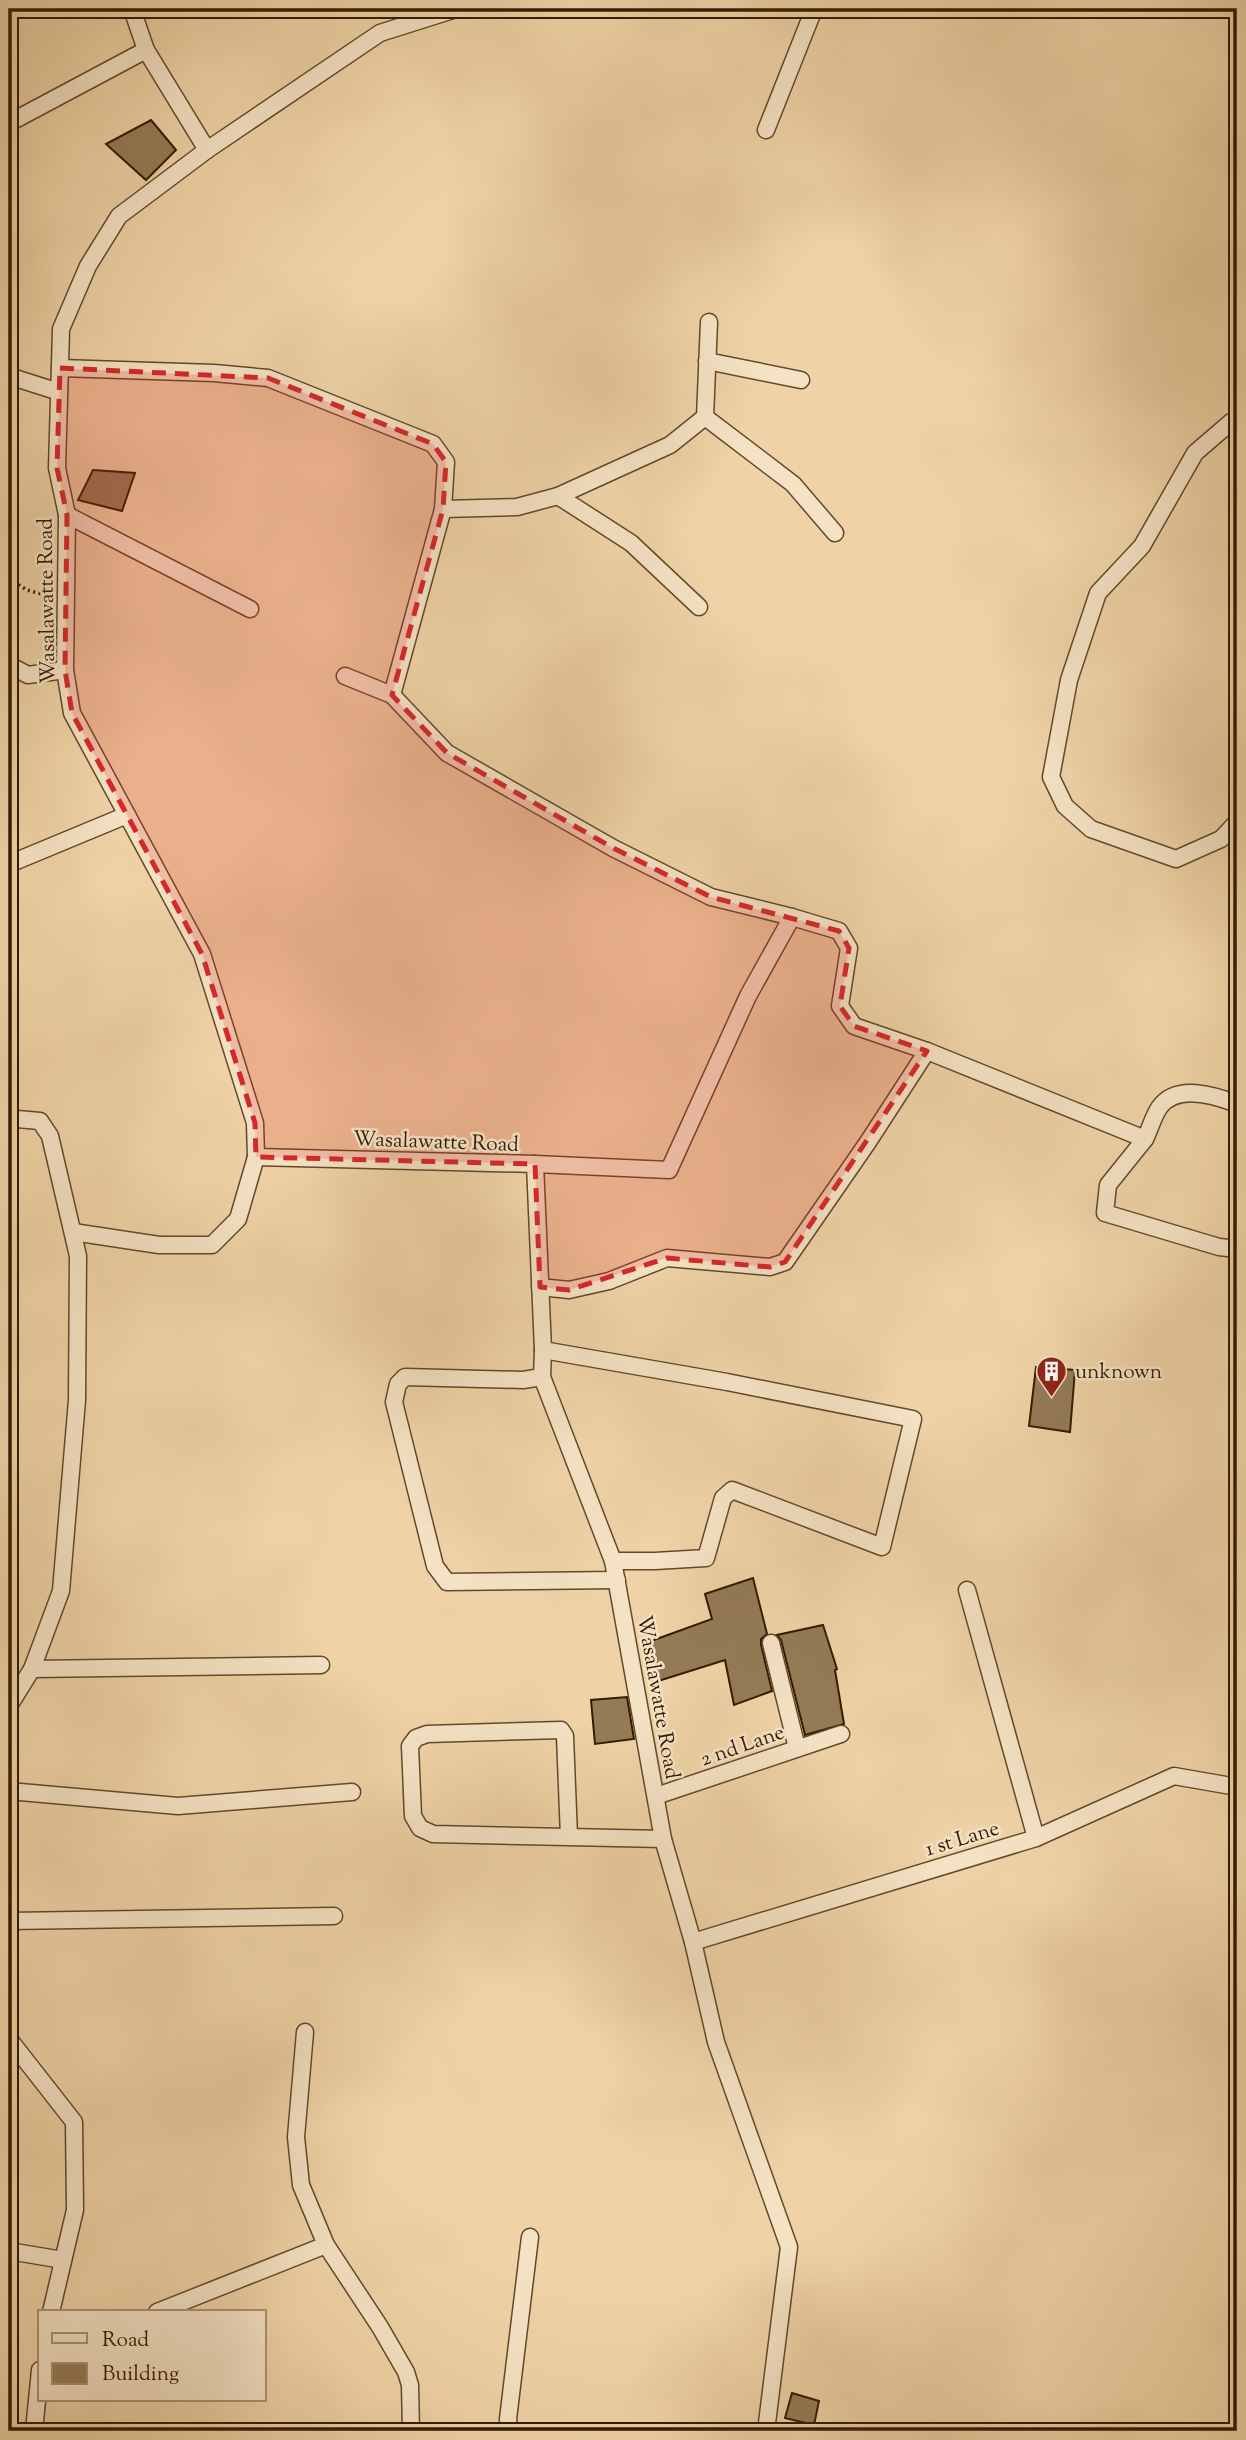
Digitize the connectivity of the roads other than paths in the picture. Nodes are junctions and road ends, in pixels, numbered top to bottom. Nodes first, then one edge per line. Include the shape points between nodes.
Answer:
1 (132, 9) edge
2 (456, 9) edge
3 (814, 9) edge
4 (146, 50) junction
5 (9, 123) edge
6 (766, 130) dead end
7 (207, 150) junction
8 (709, 322) dead end
9 (707, 361) junction
10 (60, 368) junction
11 (9, 376) edge
12 (801, 380) dead end
13 (59, 392) junction
14 (705, 417) junction
15 (1237, 421) edge
16 (558, 496) junction
17 (443, 509) junction
18 (67, 515) junction
19 (835, 533) dead end
20 (699, 607) dead end
21 (250, 609) dead end
22 (9, 665) edge
23 (65, 670) junction
24 (345, 676) dead end
25 (391, 695) junction
26 (127, 815) junction
27 (1237, 822) edge
28 (9, 864) edge
29 (792, 916) junction
30 (927, 1051) junction
31 (1237, 1104) edge
32 (9, 1121) edge
33 (1145, 1139) junction
34 (256, 1157) junction
35 (535, 1164) junction
36 (73, 1232) junction
37 (1237, 1249) edge
38 (540, 1287) junction
39 (543, 1350) junction
40 (542, 1377) junction
41 (613, 1561) junction
42 (617, 1580) junction
43 (967, 1590) dead end
44 (771, 1643) dead end
45 (321, 1665) dead end
46 (33, 1669) junction
47 (9, 1706) edge
48 (841, 1734) dead end
49 (797, 1748) junction
50 (1237, 1787) edge
51 (9, 1791) edge
52 (352, 1792) dead end
53 (656, 1796) junction
54 (569, 1837) junction
55 (1036, 1838) junction
56 (663, 1839) junction
57 (334, 1916) dead end
58 (9, 1921) edge
59 (693, 1942) junction
60 (305, 2032) dead end
61 (9, 2039) edge
62 (530, 2237) dead end
63 (326, 2245) junction
64 (9, 2251) edge
65 (63, 2260) junction
66 (51, 2310) edge
67 (162, 2310) edge
68 (38, 2390) edge
69 (34, 2431) edge
70 (411, 2431) edge
71 (509, 2431) edge
72 (766, 2431) edge

1 - 4 street
2 - 7 street, Wasalawatte Road via 380,33
3 - 6 street
4 - 5 street
4 - 7 street
7 - 10 street, Wasalawatte Road via 119,216 88,266 61,330
8 - 9 street
9 - 12 street
9 - 14 street
10 - 13 street, Wasalawatte Road
10 - 17 street via 268,378 433,444 446,462
11 - 13 street
13 - 18 street, Wasalawatte Road via 57,468
14 - 16 street via 670,446
14 - 19 street via 793,484
15 - 27 street via 1195,453 1142,546 1098,593 1069,680 1051,777 1065,806 1091,829 1176,859 1221,839
16 - 17 street via 517,507
16 - 20 street via 631,543
17 - 25 street
18 - 21 street
18 - 23 street, Wasalawatte Road
22 - 23 street via 28,675
23 - 26 street, Wasalawatte Road via 72,713
24 - 25 street
25 - 29 street via 447,753 613,848 711,897
26 - 28 street
26 - 34 street, Wasalawatte Road via 202,954 255,1123
29 - 30 street via 839,931 849,948 840,1006 854,1026
29 - 35 street via 748,996 669,1170
30 - 33 street
30 - 38 street via 785,1262 769,1267 667,1258 609,1281 569,1290
31 - 33 street via 1210,1094 1180,1094 1160,1106
32 - 36 street via 40,1121 50,1136
33 - 37 street via 1108,1185 1105,1213 1219,1248
34 - 35 street, Wasalawatte Road
34 - 36 street via 238,1219 212,1245 159,1245
35 - 38 street, Wasalawatte Road
36 - 46 street via 78,1256 77,1400 61,1591
38 - 39 street, Wasalawatte Road
39 - 40 street, Wasalawatte Road
39 - 41 street via 913,1419 881,1548 732,1490 723,1498 706,1558
40 - 41 street, Wasalawatte Road
40 - 42 street via 405,1377 398,1384 394,1402 435,1566 447,1582
41 - 42 street, Wasalawatte Road
42 - 53 street, Wasalawatte Road
43 - 55 street
44 - 49 street
45 - 46 street
46 - 47 street
48 - 49 street, 2 nd Lane
49 - 53 street, 2 nd Lane
50 - 55 street, 1 st Lane via 1174,1776
51 - 52 street via 178,1806
53 - 56 street, Wasalawatte Road
54 - 54 street via 433,1834 420,1828 413,1816 410,1746 427,1734 561,1730 565,1735
54 - 56 street
55 - 59 street, 1 st Lane
56 - 59 street, Wasalawatte Road
57 - 58 street
59 - 72 street, Wasalawatte Road via 716,2042 789,2247
60 - 63 street via 296,2137 301,2185
61 - 65 street via 74,2122 75,2210
62 - 71 street
63 - 67 street
63 - 70 street via 406,2372
64 - 65 street
65 - 66 street
68 - 69 street

